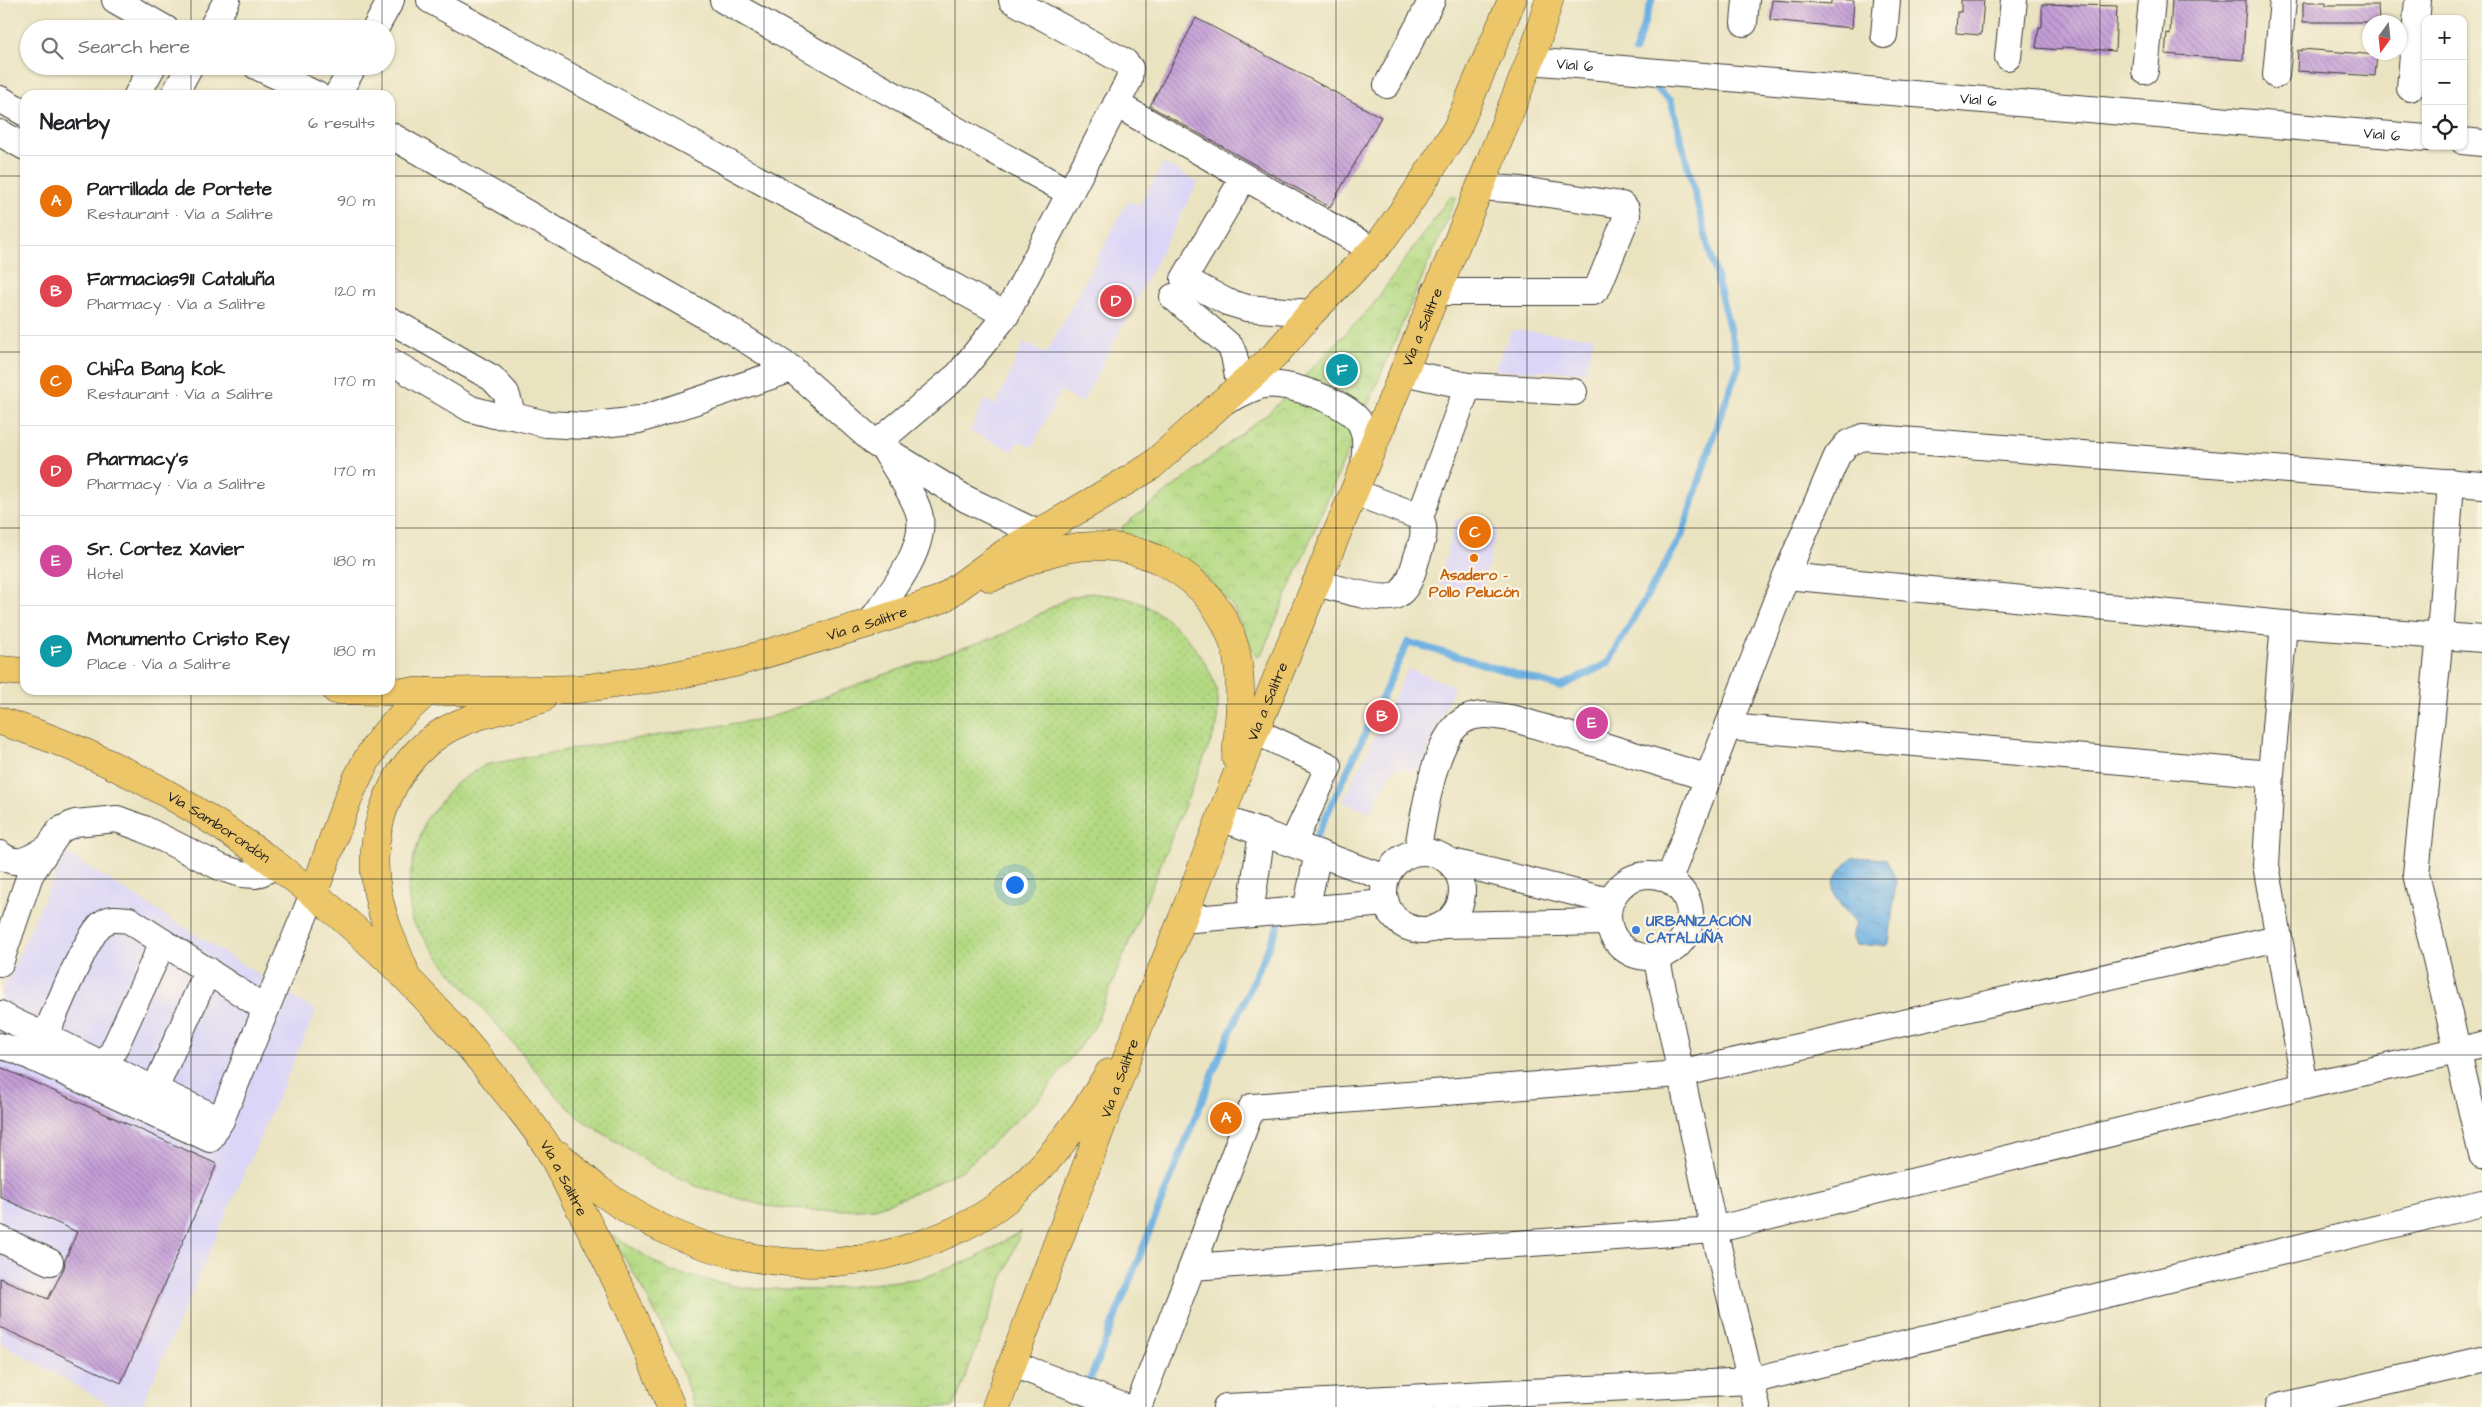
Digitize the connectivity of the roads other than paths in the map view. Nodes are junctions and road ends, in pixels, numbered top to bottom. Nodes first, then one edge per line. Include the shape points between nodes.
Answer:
1 (115, 0) edge
2 (227, 0) edge
3 (391, 0) edge
4 (430, 0) edge
5 (723, 0) edge
6 (1012, 0) edge
7 (1432, 0) edge
8 (1512, 0) edge
9 (1549, 0) edge
10 (1887, 0) edge
11 (2014, 0) edge
12 (2152, 0) edge
13 (2283, 0) edge
14 (2418, 0) edge
15 (150, 20) edge
16 (216, 20) edge
17 (380, 20) edge
18 (1884, 35) dead end
19 (2008, 57) dead end
20 (1530, 61) junction
21 (2145, 71) dead end
22 (148, 75) edge
23 (185, 75) edge
24 (275, 75) edge
25 (349, 75) edge
26 (2276, 76) dead end
27 (1387, 86) dead end
28 (2410, 88) dead end
29 (140, 90) edge
30 (177, 90) edge
31 (306, 90) edge
32 (340, 90) edge
33 (0, 99) edge
34 (1116, 104) junction
35 (20, 110) edge
36 (0, 133) edge
37 (395, 138) edge
38 (2422, 138) edge
39 (2467, 141) edge
40 (2482, 143) edge
41 (20, 144) edge
42 (1244, 177) junction
43 (1480, 187) junction
44 (1070, 193) junction
45 (1373, 250) junction
46 (1435, 292) junction
47 (1173, 297) dead end
48 (1234, 304) junction
49 (1311, 313) junction
50 (1006, 315) junction
51 (395, 323) edge
52 (1216, 333) junction
53 (395, 364) edge
54 (792, 369) junction
55 (1403, 372) junction
56 (1468, 386) junction
57 (1574, 392) dead end
58 (1232, 394) junction
59 (514, 416) junction
60 (881, 448) junction
61 (1364, 467) junction
62 (2451, 482) junction
63 (2482, 484) edge
64 (1354, 492) junction
65 (1420, 517) junction
66 (1037, 533) junction
67 (1786, 576) junction
68 (1316, 583) junction
69 (942, 599) junction
70 (870, 623) junction
71 (2284, 624) junction
72 (2440, 635) junction
73 (2482, 638) edge
74 (0, 670) edge
75 (20, 672) edge
76 (579, 688) junction
77 (395, 691) edge
78 (427, 692) junction
79 (0, 721) edge
80 (1728, 727) junction
81 (1256, 731) junction
82 (2271, 774) junction
83 (1709, 778) junction
84 (1234, 782) junction
85 (1221, 818) junction
86 (1262, 832) junction
87 (1292, 843) junction
88 (46, 850) junction
89 (1417, 852) junction
90 (1318, 853) junction
91 (0, 854) edge
92 (1449, 861) junction
93 (276, 866) junction
94 (1669, 879) junction
95 (1386, 890) junction
96 (313, 894) junction
97 (1306, 910) junction
98 (1608, 911) junction
99 (1250, 914) junction
100 (1182, 920) junction
101 (1443, 925) junction
102 (2278, 938) junction
103 (163, 942) junction
104 (1656, 956) junction
105 (0, 963) edge
106 (208, 970) junction
107 (409, 979) junction
108 (266, 1009) junction
109 (0, 1014) edge
110 (1142, 1018) junction
111 (46, 1036) junction
112 (0, 1046) edge
113 (2470, 1048) edge
114 (35, 1059) junction
115 (1680, 1074) junction
116 (102, 1078) junction
117 (2305, 1086) junction
118 (155, 1089) junction
119 (221, 1120) junction
120 (546, 1145) junction
121 (2482, 1155) edge
122 (2482, 1203) edge
123 (1714, 1230) junction
124 (0, 1239) edge
125 (50, 1262) dead end
126 (1192, 1266) junction
127 (2482, 1360) edge
128 (1013, 1364) junction
129 (1750, 1381) junction
130 (670, 1407) edge
131 (996, 1407) edge
132 (1125, 1407) edge
133 (1138, 1407) edge
134 (1226, 1407) edge
135 (1757, 1407) edge
136 (2278, 1407) edge

1 - 15 street
2 - 16 street
3 - 17 street
4 - 50 street
5 - 44 street
6 - 34 street via 1124,62 1130,68 1129,80
7 - 27 street
8 - 45 main road, Vía a Salitre via 1457,128 1415,194
9 - 20 main road, Vía a Salitre
10 - 18 street
11 - 19 street
12 - 21 street
13 - 26 street
14 - 28 street
20 - 38 street, Vial 6
20 - 43 main road, Vía a Salitre
22 - 29 street
23 - 30 street
24 - 31 street
25 - 32 street
33 - 35 street
34 - 42 street
34 - 44 street
36 - 41 street
37 - 54 street via 730,330
39 - 40 street
42 - 45 street
42 - 48 street via 1184,279
43 - 46 main road, Vía a Salitre
43 - 46 street via 1622,205 1627,216 1598,287 1593,292
44 - 50 street
45 - 49 main road, Vía a Salitre
46 - 55 main road, Vía a Salitre
47 - 52 street
48 - 49 street via 1260,310
48 - 52 street
49 - 58 main road, Vía a Salitre via 1274,356
50 - 60 street via 958,376
51 - 59 street via 492,378 506,394
52 - 58 street via 1230,346 1234,355
53 - 59 street via 471,409
54 - 59 street via 638,420 584,426 546,424
54 - 60 street
55 - 56 street
55 - 61 main road, Vía a Salitre
56 - 57 street
56 - 65 street
58 - 61 street via 1282,384 1328,400 1358,421 1364,434
58 - 66 main road, Vía a Salitre via 1150,467
60 - 66 street via 966,500
60 - 70 street via 918,510 920,530 915,551
61 - 64 main road, Vía a Salitre
62 - 63 street
62 - 67 street via 1863,437 1847,444 1837,456
62 - 72 street
64 - 65 street
64 - 68 main road, Vía a Salitre
65 - 68 street via 1425,527 1423,539 1410,580 1396,596 1384,598
66 - 69 main road, Vía a Salitre
67 - 71 street
67 - 80 street
68 - 81 main road, Vía a Salitre
69 - 70 main road, Vía a Salitre
69 - 84 main road via 1049,553 1080,546 1130,550 1182,573 1210,597 1235,650 1239,714
70 - 76 main road, Vía a Salitre via 704,670
71 - 72 street
71 - 82 street
72 - 73 street
72 - 113 street via 2416,874
74 - 75 main road
76 - 78 main road
76 - 107 main road via 444,731 418,752 395,781 379,827 375,847 375,881 385,922
77 - 78 main road
78 - 96 main road via 386,732 368,758 341,818
79 - 93 main road, Vía Samborondón via 75,750 182,802
80 - 82 street
80 - 83 street
81 - 84 main road, Vía a Salitre
81 - 87 street via 1329,766
82 - 102 street via 2266,865
83 - 89 street via 1515,719 1488,714 1465,719 1450,733 1438,754
83 - 94 street
84 - 85 main road, Vía a Salitre
85 - 86 street
85 - 100 main road, Vía a Salitre
86 - 87 street
86 - 99 street
87 - 90 street
88 - 91 street via 23,862 9,860
88 - 93 street via 60,830 75,823 117,820 242,874 256,875
88 - 105 street via 30,875
89 - 92 street via 1434,853
89 - 95 street via 1398,861
90 - 95 street
90 - 97 street
92 - 98 street
92 - 101 street via 1460,876 1462,895 1456,912
93 - 96 main road, Vía Samborondón
94 - 98 street via 1652,874 1634,876 1619,886
94 - 104 street via 1688,901 1688,929 1681,942
95 - 97 street
95 - 101 street via 1394,918 1409,927 1426,930
96 - 107 main road, Vía Samborondón
96 - 108 street
97 - 99 street
98 - 101 street
98 - 104 street via 1612,934 1619,945 1643,957
99 - 100 street
100 - 110 main road, Vía a Salitre
102 - 115 street
102 - 117 street
103 - 106 street
103 - 111 street via 129,920 114,918 102,923 92,934
103 - 116 street
104 - 115 street
106 - 108 street
106 - 118 street
107 - 120 main road, Vía a Salitre via 467,1043
108 - 119 street
109 - 111 street
110 - 120 main road via 1078,1121 1026,1183 973,1223 928,1242 881,1256 803,1264 774,1262 717,1250 650,1223 599,1190
110 - 128 main road, Vía a Salitre
111 - 114 street
111 - 116 street
112 - 114 street
113 - 117 street
113 - 121 street
114 - 116 street
115 - 123 street
115 - 126 street via 1252,1107
116 - 118 street
116 - 119 street via 206,1139 212,1138
117 - 123 street
118 - 119 street
120 - 130 main road, Vía a Salitre via 610,1263
122 - 129 street
123 - 126 street
123 - 129 street
124 - 125 street
126 - 133 street
127 - 136 street
128 - 131 main road, Vía a Salitre
128 - 132 street
129 - 134 street
129 - 135 street

